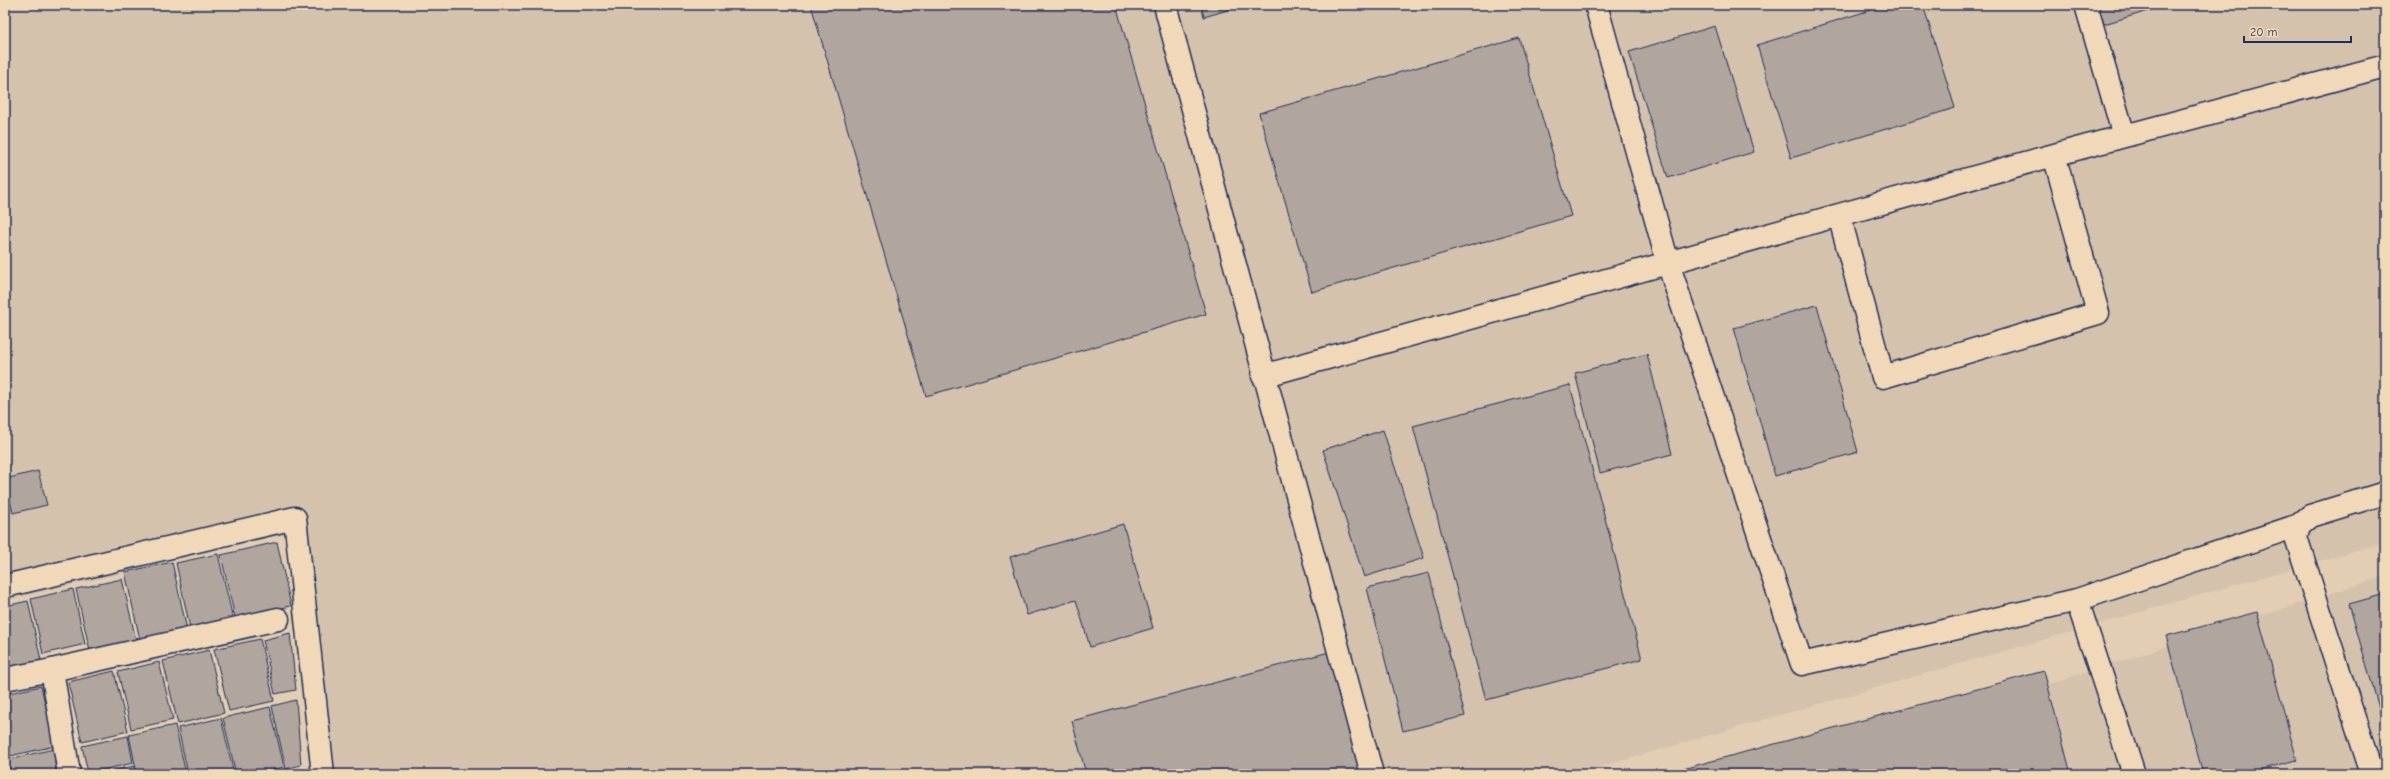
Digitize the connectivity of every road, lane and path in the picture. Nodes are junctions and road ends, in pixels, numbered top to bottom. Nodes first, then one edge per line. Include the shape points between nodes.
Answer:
1 (1165, 5) edge
2 (1596, 5) edge
3 (2086, 5) edge
4 (2385, 66) edge
5 (2124, 136) junction
6 (2054, 155) junction
7 (1839, 216) junction
8 (1668, 263) junction
9 (1263, 376) junction
10 (2385, 494) edge
11 (2299, 525) junction
12 (5, 586) edge
13 (2077, 600) junction
14 (278, 619) dead end
15 (52, 670) junction
16 (5, 679) edge
17 (68, 774) edge
18 (323, 774) edge
19 (1372, 774) edge
20 (2134, 774) edge
21 (2372, 774) edge

1 - 9 street
2 - 8 street
3 - 5 street
4 - 5 street
5 - 6 street
6 - 7 street
6 - 7 street via 2098,313 1883,377
7 - 8 street
8 - 9 street
8 - 13 street via 1802,664
9 - 19 street
10 - 11 street via 2322,511
11 - 13 street
11 - 21 street via 2296,537
12 - 18 street via 295,518
13 - 20 street
14 - 15 street
15 - 16 street
15 - 17 street

